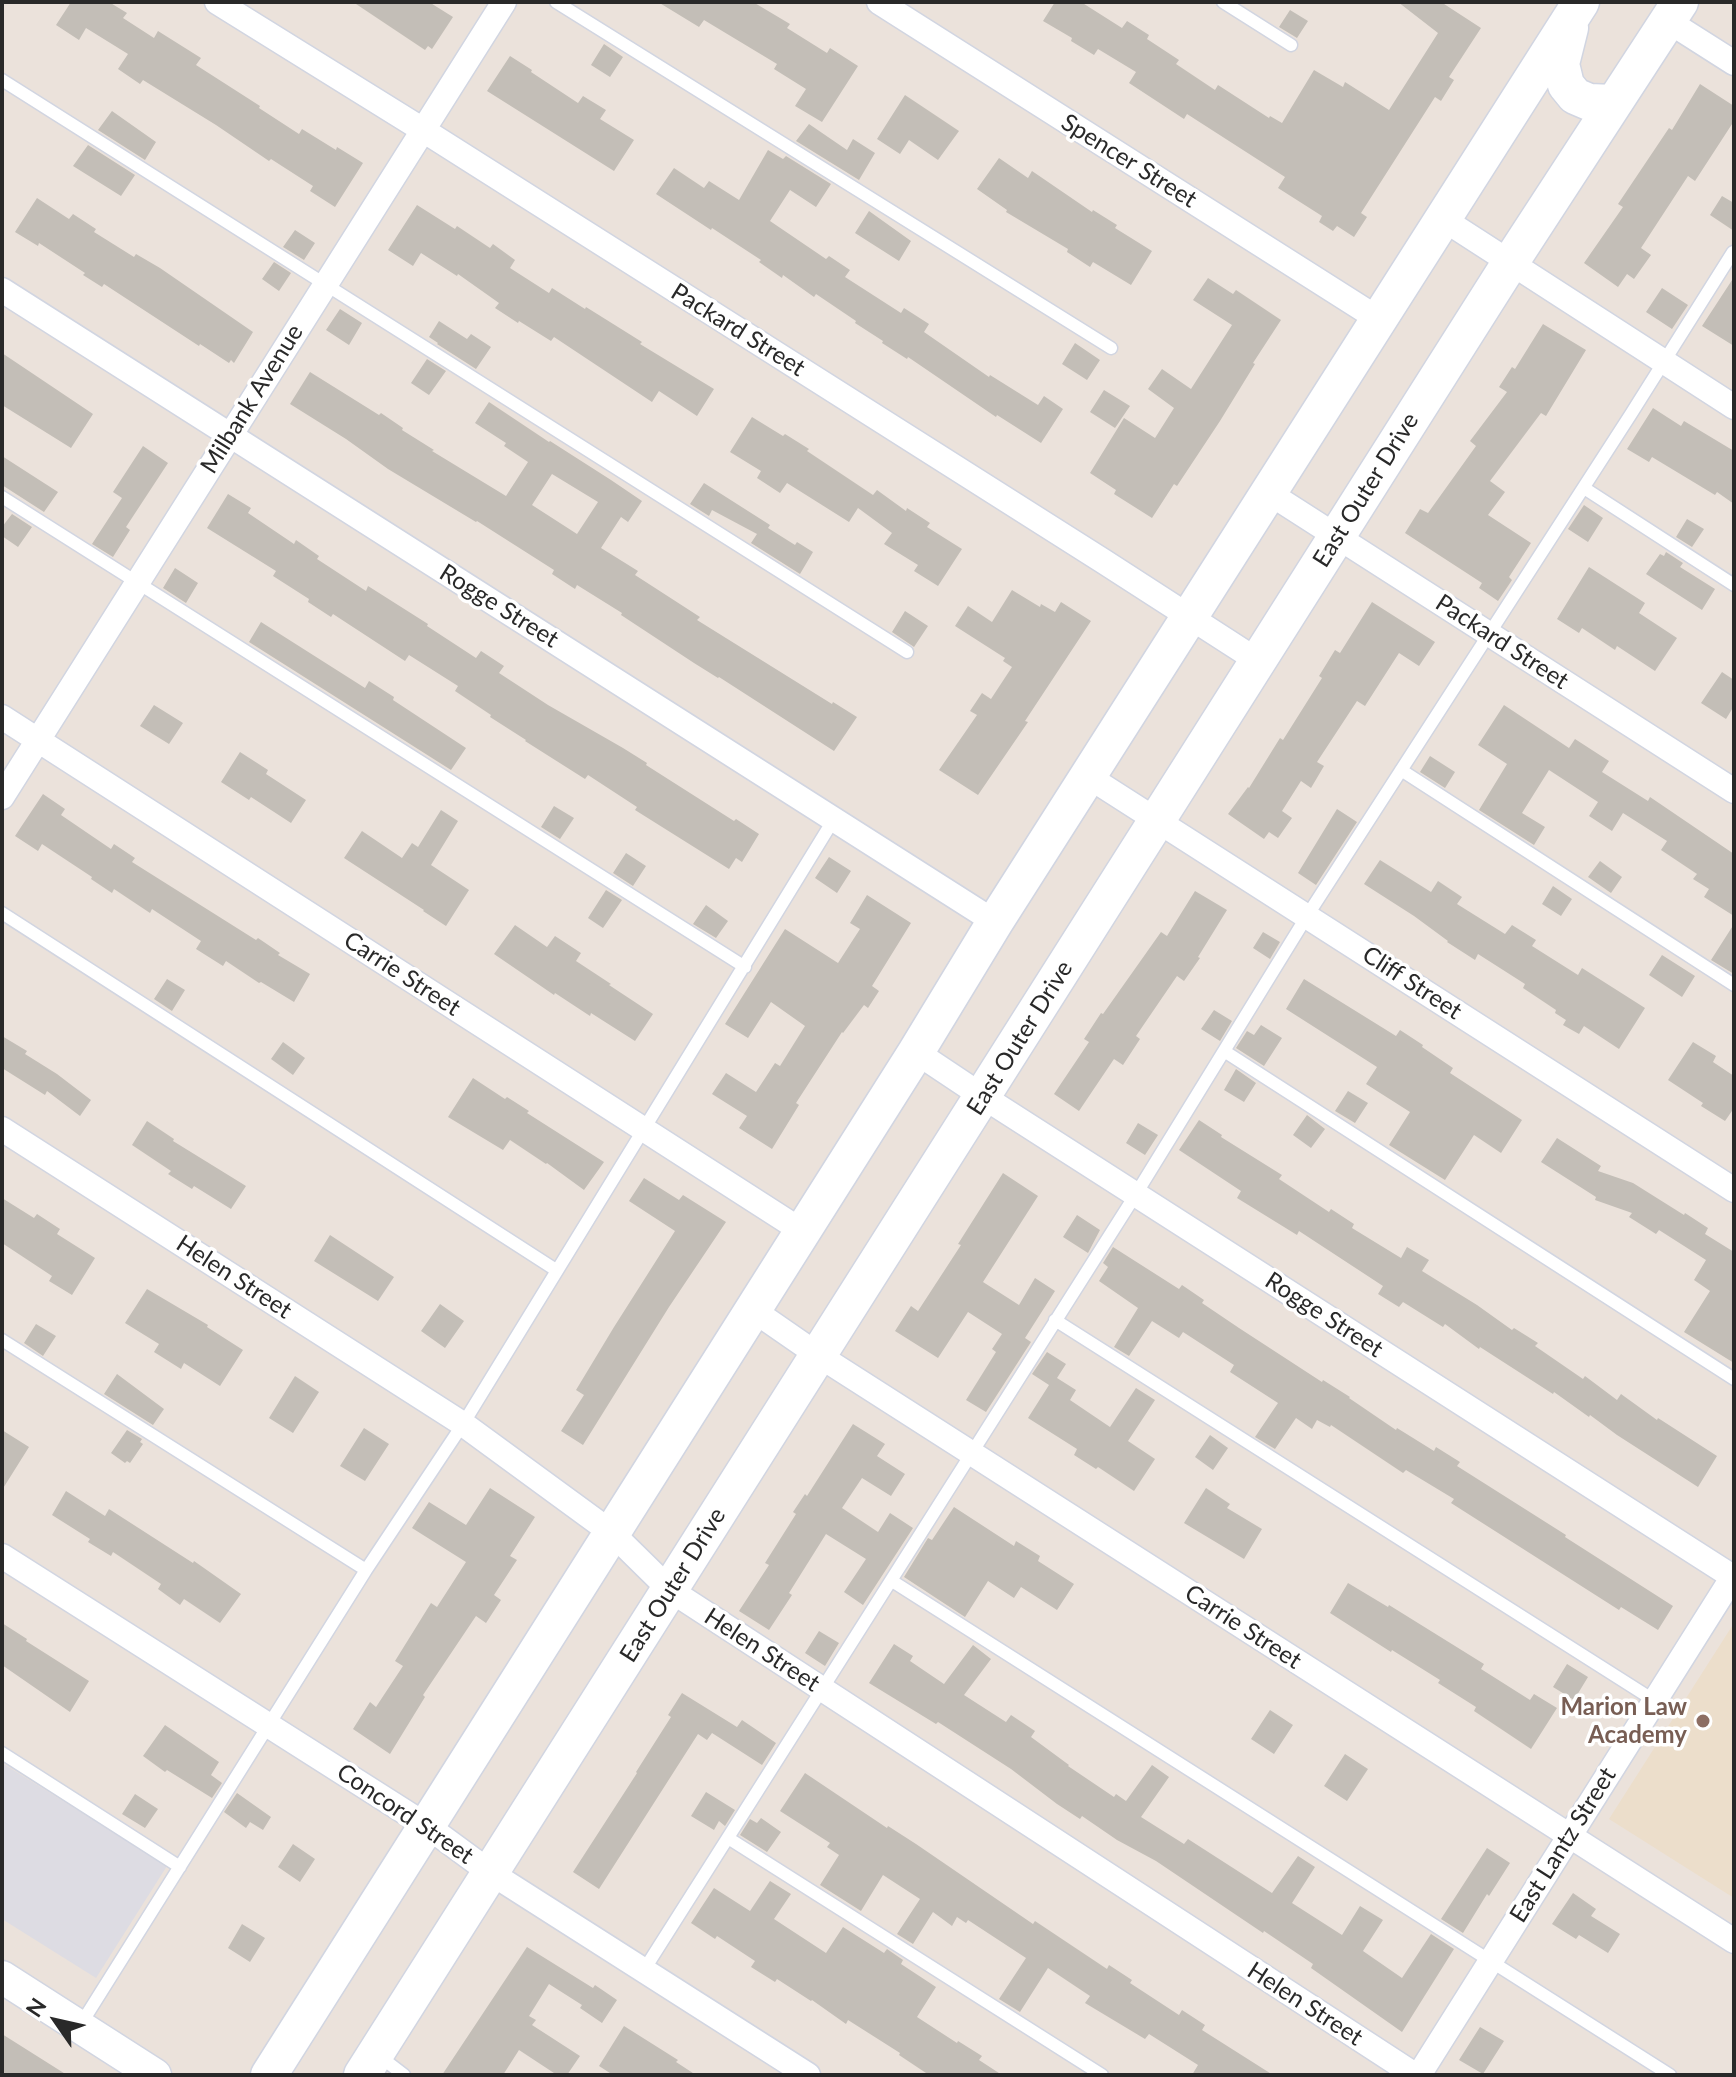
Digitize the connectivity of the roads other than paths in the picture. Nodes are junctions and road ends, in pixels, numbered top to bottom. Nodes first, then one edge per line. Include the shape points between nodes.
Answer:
1 (217, 2) edge
2 (504, 2) edge
3 (556, 2) edge
4 (879, 2) edge
5 (1223, 2) edge
6 (1568, 6) edge
7 (1674, 11) edge
8 (1291, 45) dead end
9 (1734, 63) edge
10 (2, 80) edge
11 (1614, 103) junction
12 (423, 130) junction
13 (1443, 219) junction
14 (1733, 252) edge
15 (1510, 263) junction
16 (325, 284) junction
17 (2, 290) edge
18 (1380, 320) junction
19 (1111, 348) dead end
20 (1664, 362) junction
21 (1734, 407) edge
22 (230, 434) junction
23 (1584, 488) junction
24 (1269, 493) junction
25 (2, 497) edge
26 (1337, 536) junction
27 (137, 583) junction
28 (1734, 585) edge
29 (1190, 617) junction
30 (1489, 634) junction
31 (907, 652) dead end
32 (1258, 661) junction
33 (2, 717) edge
34 (38, 740) junction
35 (1401, 770) junction
36 (1089, 777) junction
37 (1734, 791) edge
38 (2, 797) edge
39 (834, 819) junction
40 (1157, 821) junction
41 (2, 913) edge
42 (1307, 916) junction
43 (995, 922) junction
44 (745, 967) junction
45 (1734, 985) edge
46 (1224, 1051) junction
47 (916, 1052) junction
48 (982, 1096) junction
49 (2, 1129) edge
50 (645, 1130) junction
51 (1734, 1190) edge
52 (1136, 1194) junction
53 (802, 1231) junction
54 (556, 1270) junction
55 (753, 1310) junction
56 (1055, 1320) junction
57 (2, 1340) edge
58 (818, 1355) junction
59 (1734, 1379) edge
60 (463, 1424) junction
61 (971, 1453) junction
62 (612, 1533) junction
63 (2, 1556) edge
64 (366, 1570) junction
65 (1734, 1576) edge
66 (892, 1581) junction
67 (670, 1590) junction
68 (823, 1690) junction
69 (1655, 1701) junction
70 (269, 1726) junction
71 (2, 1753) edge
72 (427, 1826) junction
73 (1569, 1836) junction
74 (728, 1838) junction
75 (180, 1867) junction
76 (491, 1873) junction
77 (1734, 1941) edge
78 (1491, 1960) junction
79 (644, 1970) junction
80 (2, 1977) edge
81 (79, 2027) junction
82 (369, 2064) edge
83 (155, 2075) edge
84 (269, 2075) edge
85 (404, 2075) edge
86 (808, 2075) edge
87 (1102, 2075) edge
88 (1417, 2075) edge
89 (1670, 2075) edge

1 - 12 street, Packard Street
2 - 12 street, Milbank Avenue
3 - 19 lane
4 - 18 street, Spencer Street
5 - 8 lane
6 - 11 main road via 1561,64 1566,85 1589,102
6 - 13 main road
7 - 9 street
7 - 11 main road, East Outer Drive
10 - 16 lane
11 - 15 main road, East Outer Drive
12 - 16 street, Milbank Avenue
12 - 29 street, Packard Street
13 - 15 street
13 - 18 main road
14 - 20 lane
15 - 20 street
15 - 26 main road, East Outer Drive
16 - 22 street, Milbank Avenue
16 - 31 lane
17 - 22 street, Rogge Street
18 - 24 main road
20 - 21 street
20 - 23 lane
22 - 27 street, Milbank Avenue
22 - 39 street, Rogge Street
23 - 28 lane
23 - 30 lane
24 - 26 street, Packard Street
24 - 29 main road
25 - 27 lane
26 - 30 street, Packard Street
26 - 32 main road, East Outer Drive
27 - 34 street, Milbank Avenue
27 - 44 lane
29 - 32 street, Packard Street
29 - 36 main road
30 - 35 lane
30 - 37 street, Packard Street
32 - 40 main road, East Outer Drive
33 - 34 street, Carrie Street
34 - 38 street, Milbank Avenue
34 - 50 street, Carrie Street
35 - 42 lane
35 - 45 lane
36 - 40 street, Cliff Street
36 - 43 main road
39 - 43 street, Rogge Street
39 - 44 lane
40 - 42 street, Cliff Street
40 - 48 main road, East Outer Drive
41 - 54 lane
42 - 46 lane
42 - 51 street, Cliff Street
43 - 47 main road
44 - 50 lane
46 - 52 lane
46 - 59 lane
47 - 48 street, Rogge Street
47 - 53 main road
48 - 52 street, Rogge Street
48 - 58 main road, East Outer Drive
49 - 60 street, Helen Street
50 - 53 street, Carrie Street
50 - 54 lane
52 - 56 lane
52 - 65 street, Rogge Street
53 - 55 main road
54 - 60 lane
55 - 58 street, Carrie Street
55 - 62 main road
56 - 61 lane
56 - 69 lane
57 - 64 lane
58 - 61 street, Carrie Street
58 - 67 main road, East Outer Drive
60 - 62 street, Helen Street
60 - 64 lane
61 - 66 lane
61 - 73 street, Carrie Street
62 - 67 street, Helen Street
62 - 72 main road
63 - 70 street, Concord Street
64 - 70 lane
65 - 69 street, East Lantz Street
66 - 68 lane
66 - 78 lane
67 - 68 street, Helen Street
67 - 76 main road, East Outer Drive
68 - 74 lane
68 - 88 street, Helen Street
69 - 73 street, East Lantz Street
70 - 72 street, Concord Street
70 - 75 lane
71 - 75 lane
72 - 76 street, Concord Street
72 - 84 main road
73 - 77 street, Carrie Street
73 - 78 street, East Lantz Street
74 - 79 lane
74 - 87 lane
75 - 81 lane
76 - 79 street, Concord Street
76 - 82 main road, East Outer Drive
78 - 88 street, East Lantz Street
78 - 89 lane
79 - 86 street, Concord Street
80 - 81 street
81 - 83 street
82 - 85 lane

